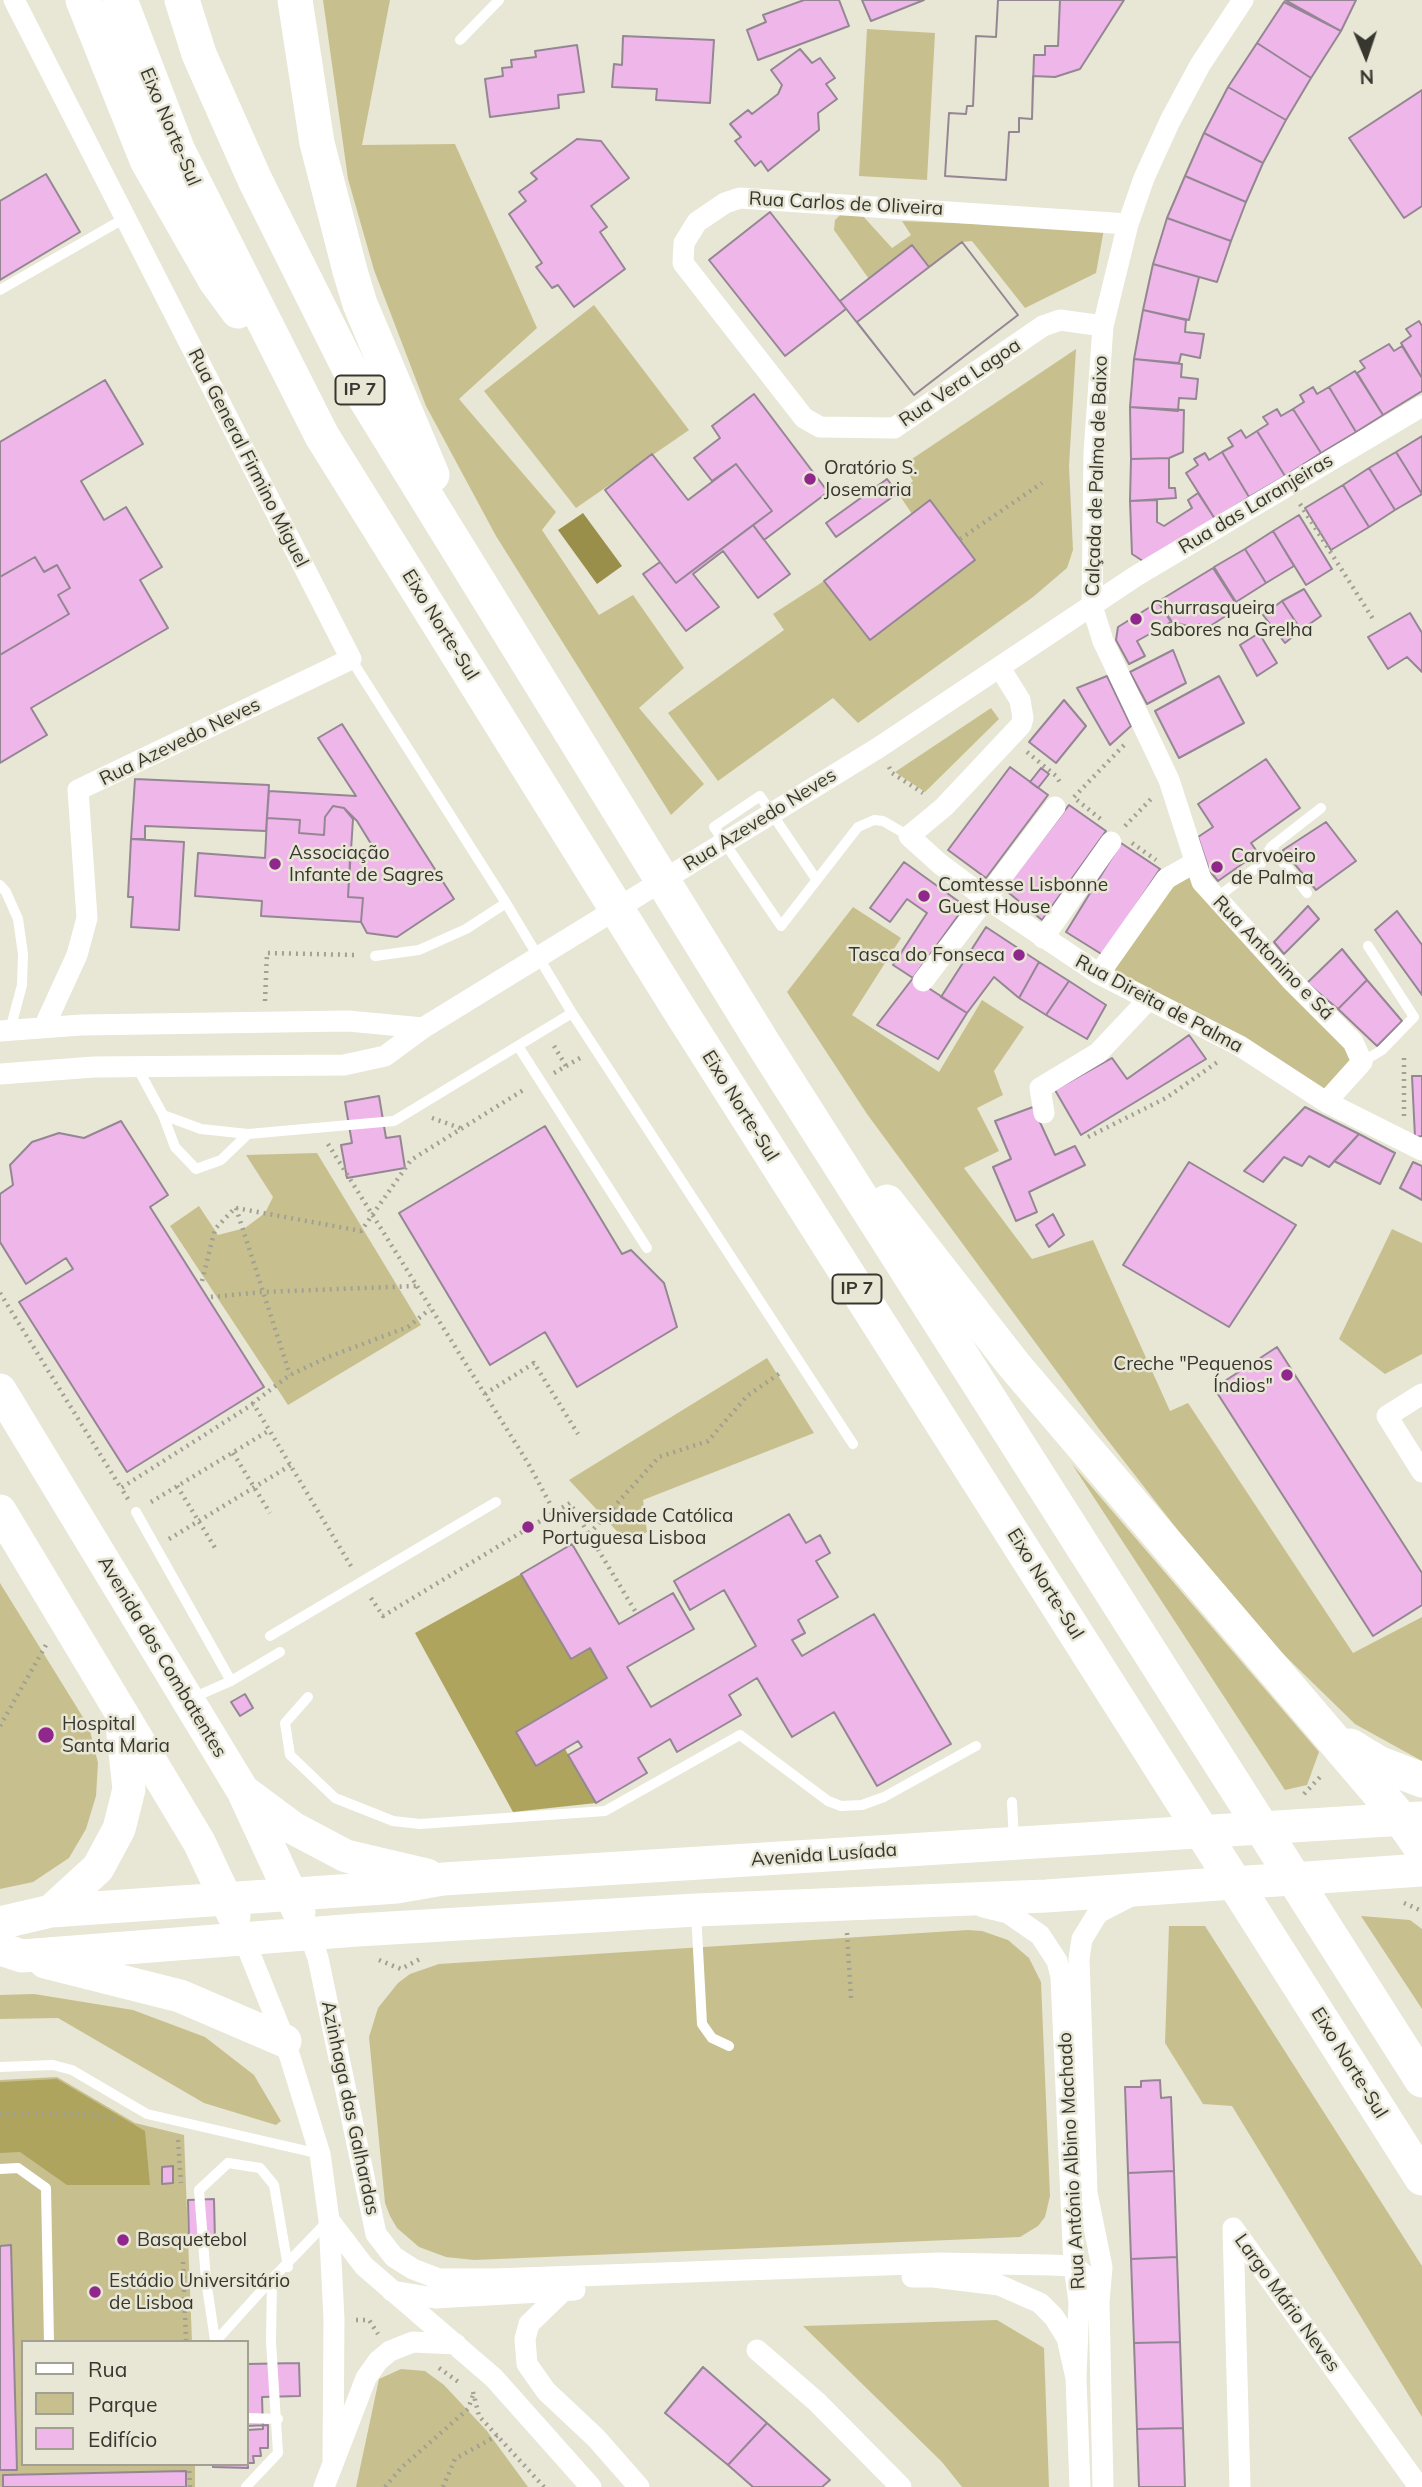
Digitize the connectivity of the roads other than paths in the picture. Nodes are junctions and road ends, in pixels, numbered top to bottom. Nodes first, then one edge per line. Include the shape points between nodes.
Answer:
1 (14, 0) edge
2 (83, 0) edge
3 (120, 0) edge
4 (182, 0) edge
5 (203, 0) edge
6 (295, 0) edge
7 (499, 0) edge
8 (1242, 0) edge
9 (460, 40) dead end
10 (255, 180) junction
11 (125, 218) junction
12 (1128, 224) junction
13 (0, 290) edge
14 (1103, 326) junction
15 (299, 396) junction
16 (1422, 406) edge
17 (812, 425) joint
18 (482, 591) junction
19 (1093, 606) junction
20 (351, 659) junction
21 (1000, 668) junction
22 (1065, 799) road end
23 (1321, 808) dead end
24 (909, 836) junction
25 (1115, 837) road end
26 (1271, 847) junction
27 (1194, 863) junction
28 (816, 879) junction
29 (0, 885) edge
30 (1307, 893) dead end
31 (984, 897) junction
32 (1215, 899) junction
33 (506, 903) junction
34 (1043, 938) junction
35 (1368, 946) dead end
36 (375, 956) road end
37 (1099, 974) junction
38 (923, 981) dead end
39 (1148, 1000) junction
40 (572, 1013) junction
41 (44, 1027) junction
42 (423, 1028) junction
43 (5, 1031) edge
44 (764, 1045) junction
45 (517, 1046) junction
46 (1362, 1062) junction
47 (137, 1067) junction
48 (0, 1074) edge
49 (1326, 1102) junction
50 (1044, 1113) dead end
51 (163, 1115) junction
52 (248, 1134) junction
53 (1422, 1150) edge
54 (647, 1248) dead end
55 (0, 1390) edge
56 (1422, 1394) edge
57 (853, 1444) dead end
58 (1422, 1472) edge
59 (496, 1502) dead end
60 (0, 1511) edge
61 (136, 1512) road end
62 (270, 1636) dead end
63 (280, 1652) dead end
64 (232, 1681) junction
65 (307, 1697) dead end
66 (187, 1700) junction
67 (121, 1716) junction
68 (1325, 1730) junction
69 (976, 1746) dead end
70 (1422, 1780) edge
71 (243, 1791) junction
72 (1012, 1802) dead end
73 (1411, 1818) edge
74 (1014, 1843) junction
75 (1422, 1849) edge
76 (1422, 1870) edge
77 (443, 1879) junction
78 (1146, 1890) junction
79 (290, 1894) junction
80 (226, 1898) junction
81 (953, 1901) junction
82 (696, 1910) junction
83 (51, 1911) junction
84 (0, 1923) edge
85 (309, 1933) junction
86 (243, 1937) junction
87 (11, 1952) edge
88 (285, 2041) junction
89 (729, 2046) dead end
90 (0, 2067) edge
91 (1422, 2080) edge
92 (320, 2154) junction
93 (0, 2169) edge
94 (1422, 2178) edge
95 (328, 2220) junction
96 (1074, 2266) junction
97 (288, 2267) junction
98 (272, 2279) junction
99 (392, 2291) junction
100 (563, 2291) junction
101 (1099, 2302) junction
102 (49, 2340) edge
103 (215, 2340) edge
104 (216, 2340) edge
105 (456, 2344) junction
106 (757, 2350) dead end
107 (1076, 2378) junction
108 (248, 2418) edge
109 (278, 2419) junction
110 (333, 2460) junction
111 (1417, 2484) dead end
112 (246, 2487) edge
113 (324, 2487) edge
114 (591, 2487) edge
115 (639, 2487) edge
116 (901, 2487) edge
117 (1080, 2487) edge
118 (1103, 2487) edge
119 (1240, 2487) edge

1 - 11 street, Rua General Firmino Miguel
2 - 15 highway via 147,160 216,281
3 - 15 highway, Eixo Norte-Sul / IP 7 via 178,150
4 - 10 highway, IP 7 via 200,54
5 - 10 highway
6 - 18 highway via 317,143 360,304
7 - 9 lane
8 - 12 street, Calçada de Palma de Baixo via 1170,121
10 - 18 highway, IP 7 via 359,388
11 - 13 lane
11 - 20 street, Rua General Firmino Miguel
12 - 14 street, Calçada de Palma de Baixo
12 - 17 street, Rua Carlos de Oliveira via 740,198 725,203 691,228 683,263
14 - 17 street, Rua Vera Lagoa via 1069,320 1043,326 894,428
14 - 19 street, Calçada de Palma de Baixo via 1095,411
15 - 94 highway, Eixo Norte-Sul / IP 7 via 687,1021
16 - 19 street, Rua das Laranjeiras
18 - 44 highway, IP 7
19 - 21 street, Rua Azevedo Neves
19 - 27 street, Rua Antonino e Sá via 1103,641 1170,780
20 - 33 lane, Rua General Firmino Miguel
20 - 41 street, Rua Azevedo Neves via 78,790 87,918 77,955
21 - 24 street via 1023,711 1021,725
21 - 42 street, Rua Azevedo Neves
22 - 31 street
23 - 26 lane
24 - 28 lane via 883,821 865,823
24 - 31 street, Rua Direita de Palma
25 - 34 street
26 - 30 lane
26 - 32 lane via 1260,865
27 - 32 street, Rua Antonino e Sá
27 - 37 street via 1166,879
28 - 28 lane via 781,926 714,827 760,796
29 - 43 lane via 18,919 23,954 22,985
31 - 34 street, Rua Direita de Palma
31 - 38 street
32 - 46 street, Rua Antonino e Sá via 1346,1034
33 - 36 lane via 466,929 419,950
33 - 40 lane, Rua General Firmino Miguel
34 - 37 street, Rua Direita de Palma
35 - 46 lane via 1414,1017 1382,1050
37 - 39 street, Rua Direita de Palma
39 - 49 street, Rua Direita de Palma via 1240,1046
39 - 50 street via 1098,1053 1040,1088
40 - 45 lane
40 - 57 lane, Rua General Firmino Miguel
41 - 42 street via 348,1021
41 - 43 street
42 - 47 street, Rua Azevedo Neves via 385,1056 344,1065
44 - 68 highway via 1014,1365
44 - 91 highway, IP 7
45 - 52 lane via 394,1121
45 - 54 lane
46 - 49 street
47 - 48 street, Rua Azevedo Neves
47 - 51 lane
49 - 53 street, Rua Direita de Palma
51 - 52 lane via 201,1129
51 - 52 lane via 175,1147 197,1169 221,1160
55 - 66 main road, Avenida dos Combatentes
56 - 58 street via 1387,1416
59 - 62 lane
60 - 67 main road
61 - 64 lane
63 - 64 lane
64 - 66 lane
65 - 69 lane via 285,1723 290,1755 335,1798 393,1821 420,1824 605,1811 740,1735 841,1806 884,1797
66 - 71 main road, Avenida dos Combatentes
67 - 80 main road via 199,1842
67 - 83 main road via 129,1789 119,1829 98,1868
68 - 70 highway via 1378,1763
68 - 73 highway
71 - 77 main road via 293,1828 346,1856
71 - 79 main road, Avenida dos Combatentes
72 - 74 lane
73 - 74 main road, Avenida Lusíada
73 - 75 highway
74 - 77 main road, Avenida Lusíada
76 - 78 main road
77 - 79 main road, Avenida Lusíada via 397,1888
78 - 81 main road
78 - 101 street, Rua António Albino Machado via 1098,1913 1082,1939 1079,1959 1087,2193 1102,2267
79 - 80 main road, Avenida Lusíada
79 - 85 main road, Avenida dos Combatentes
80 - 83 main road, Avenida Lusíada
80 - 86 main road
81 - 82 main road
81 - 96 street, Rua António Albino Machado via 1018,1917 1042,1937 1057,1961 1063,1997
82 - 85 main road
82 - 89 lane via 702,2024 712,2038
83 - 84 main road, Avenida Lusíada
85 - 86 main road
85 - 96 street, Azinhaga das Galhardas via 376,2234 394,2257 413,2269 439,2279 494,2279 940,2263
86 - 87 main road
86 - 88 street, Azinhaga das Galhardas
87 - 88 main road via 180,1996
88 - 92 street, Azinhaga das Galhardas
90 - 92 lane via 53,2065 72,2070 147,2113
92 - 95 street, Azinhaga das Galhardas
93 - 102 lane via 18,2168 46,2188
95 - 97 lane
95 - 99 street, Azinhaga das Galhardas via 364,2266
95 - 110 street, Azinhaga das Galhardas via 334,2319
96 - 101 street via 1086,2276
96 - 107 street, Rua António Albino Machado via 1079,2302
97 - 98 lane
97 - 103 lane via 274,2185 260,2168 228,2163 199,2190
98 - 104 lane
98 - 109 lane via 271,2342
99 - 100 street via 435,2298
99 - 105 street, Azinhaga das Galhardas
100 - 107 street via 933,2277 999,2285 1040,2303 1054,2317 1067,2338
100 - 115 street via 529,2324 527,2364 546,2391
101 - 118 street, Rua António Albino Machado
105 - 110 street, Azinhaga das Galhardas via 413,2342 378,2361 366,2378
105 - 114 street, Azinhaga das Galhardas via 494,2378
106 - 116 street via 817,2402
107 - 117 street, Rua António Albino Machado
108 - 109 lane
109 - 112 lane via 278,2453
110 - 113 street, Azinhaga das Galhardas
111 - 119 street, Largo Mário Neves via 1233,2228

